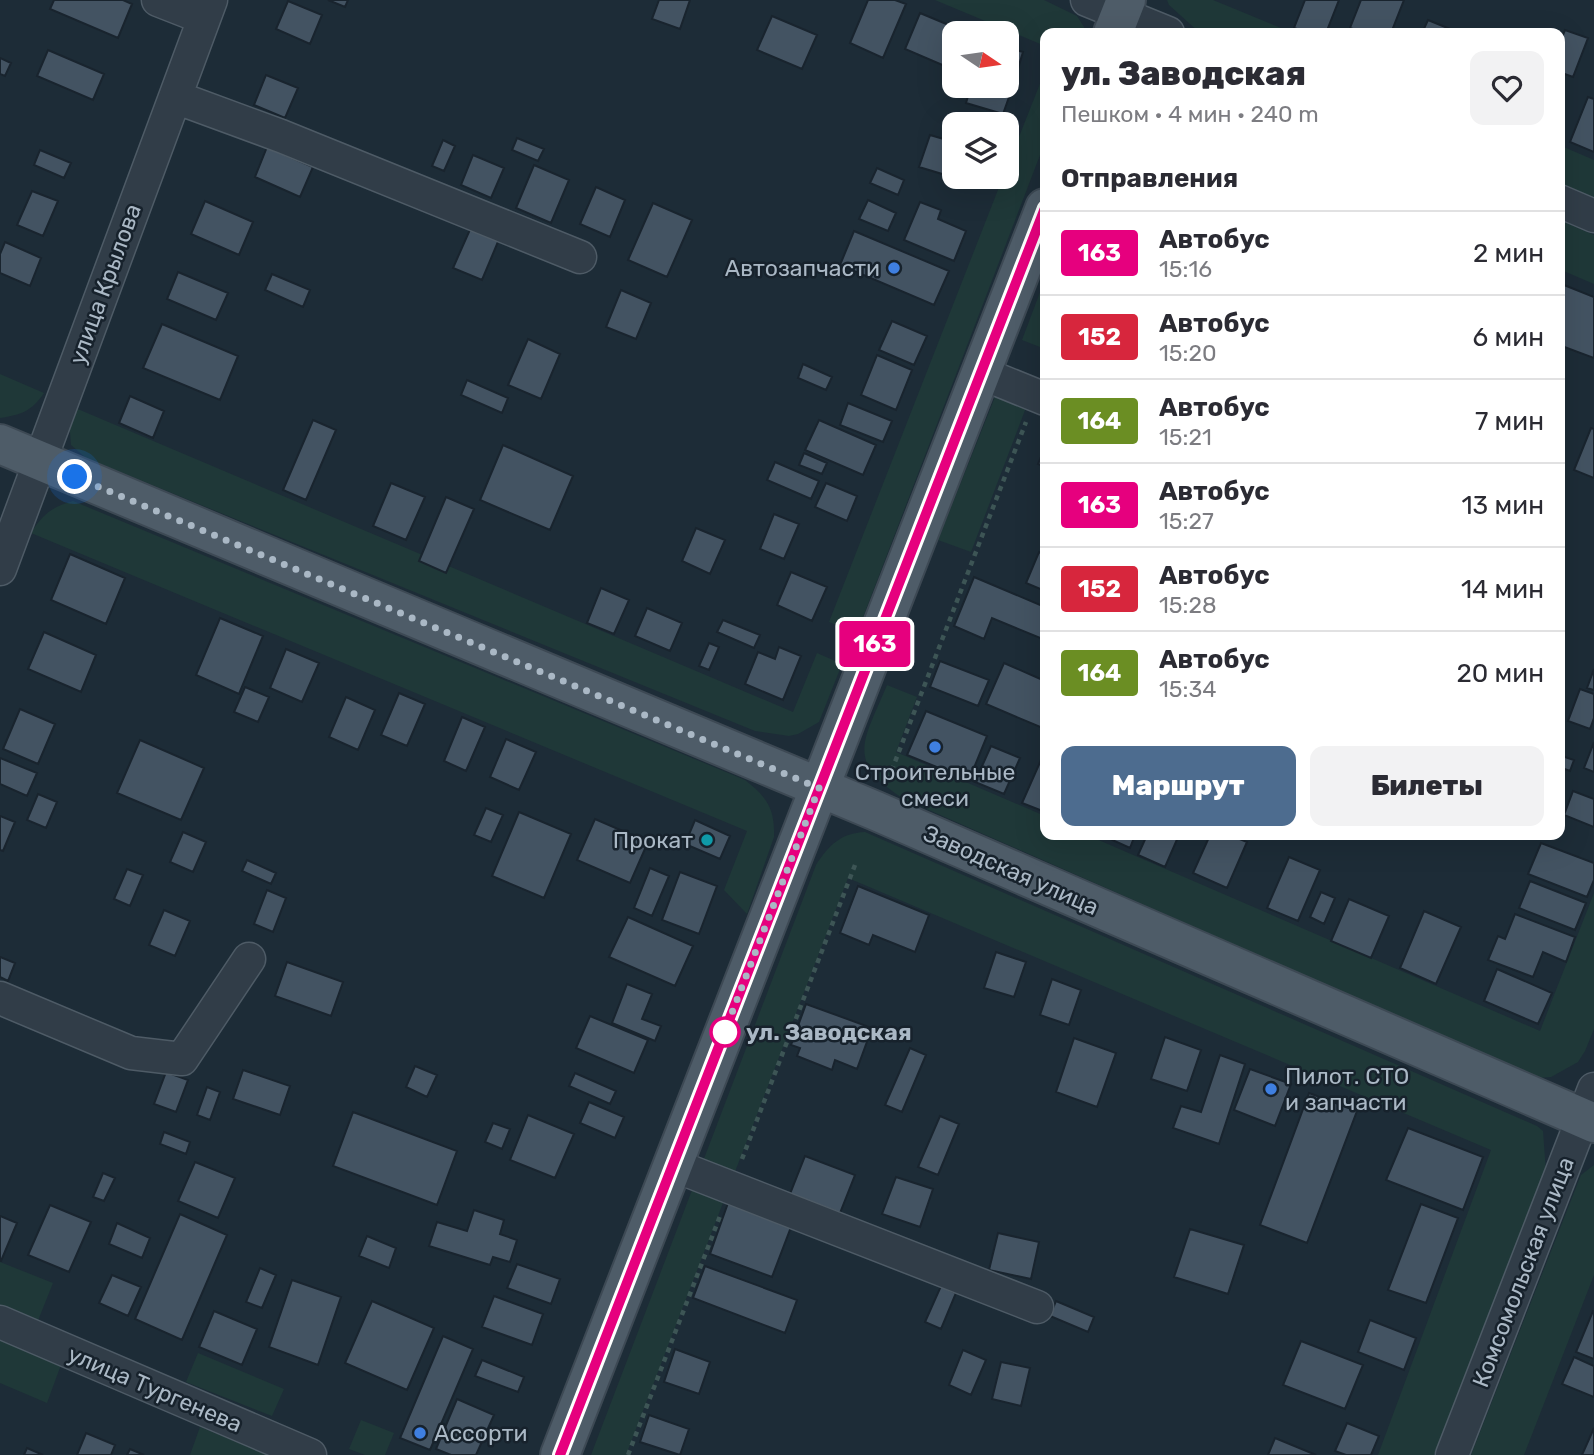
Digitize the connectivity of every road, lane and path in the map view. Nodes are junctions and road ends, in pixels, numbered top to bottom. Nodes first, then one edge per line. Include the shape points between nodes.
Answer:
1 (158, 0) edge
2 (207, 9) edge
3 (1112, 12) edge
4 (1155, 28) edge
5 (175, 97) junction
6 (1565, 204) edge
7 (1594, 216) edge
8 (1040, 221) edge
9 (580, 257) dead end
10 (981, 373) junction
11 (1040, 397) edge
12 (0, 444) edge
13 (40, 461) junction
14 (0, 569) edge
15 (886, 783) dead end
16 (819, 788) junction
17 (249, 958) dead end
18 (0, 998) edge
19 (1590, 1110) edge
20 (673, 1165) junction
21 (1037, 1307) dead end
22 (0, 1322) edge
23 (310, 1455) edge
24 (560, 1455) edge
25 (1452, 1455) edge

1 - 2 street
2 - 5 street, улица Крылова
3 - 4 street
5 - 9 street
5 - 13 street, улица Крылова
6 - 7 street
8 - 10 main road
10 - 11 street
10 - 16 main road
11 - 15 path
12 - 13 main road, Заводская улица
13 - 14 street, улица Крылова
13 - 16 main road, Заводская улица
16 - 19 main road, Заводская улица
16 - 20 main road
17 - 18 street via 181,1059 131,1053
19 - 25 street, Комсомольская улица
20 - 21 street
20 - 24 main road
22 - 23 street, улица Тургенева

